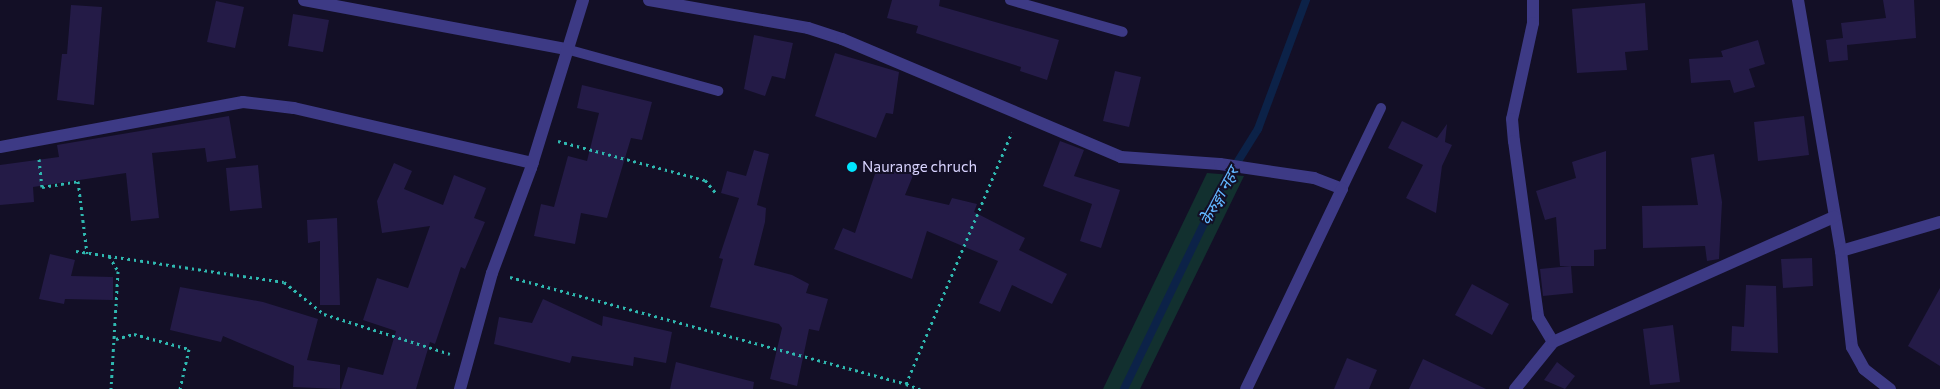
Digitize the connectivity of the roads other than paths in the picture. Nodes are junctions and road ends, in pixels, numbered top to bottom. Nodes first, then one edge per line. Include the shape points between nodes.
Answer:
1 (304, 0) edge
2 (583, 0) edge
3 (649, 0) edge
4 (1010, 0) edge
5 (1533, 0) edge
6 (1798, 0) edge
7 (1123, 32) dead end
8 (566, 49) junction
9 (718, 91) dead end
10 (1381, 108) dead end
11 (0, 147) edge
12 (533, 163) junction
13 (1342, 188) junction
14 (1834, 217) junction
15 (1940, 222) edge
16 (1841, 251) junction
17 (1553, 342) junction
18 (460, 389) edge
19 (1246, 389) edge
20 (1515, 389) edge
21 (1890, 389) edge

1 - 8 street
2 - 8 street
3 - 13 street via 808,28 1121,157 1220,164 1314,178
4 - 7 lane
5 - 17 street via 1533,23 1512,119 1538,317
6 - 14 street
8 - 9 lane
8 - 12 street
10 - 13 lane
11 - 12 street via 243,102 294,108
12 - 18 street via 492,273
13 - 19 street
14 - 16 street
14 - 17 street
15 - 16 street
16 - 21 street via 1852,347 1864,369
17 - 20 street

